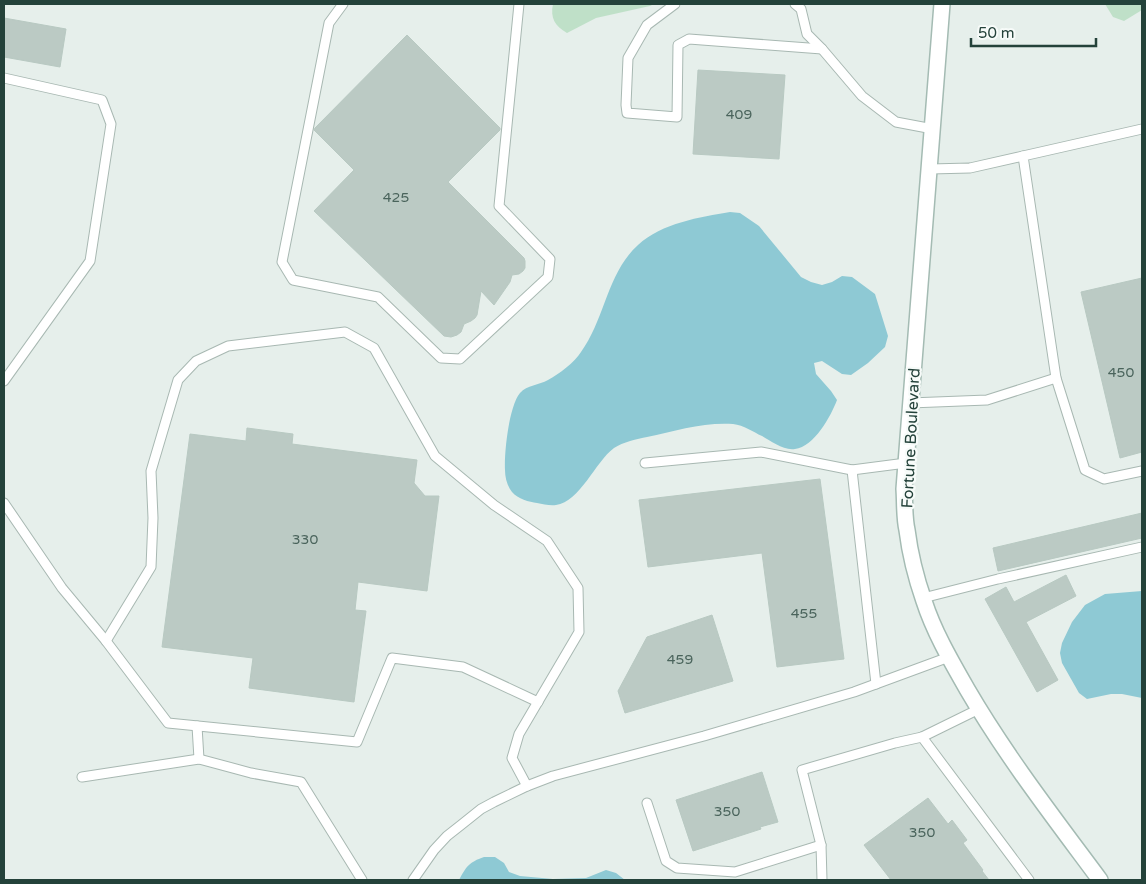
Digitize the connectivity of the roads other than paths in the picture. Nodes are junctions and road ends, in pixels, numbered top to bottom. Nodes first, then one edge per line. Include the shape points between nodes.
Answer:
1 (343, 4) edge
2 (519, 4) edge
3 (675, 4) edge
4 (795, 4) edge
5 (942, 4) edge
6 (822, 49) junction
7 (4, 78) edge
8 (933, 129) junction
9 (1142, 129) edge
10 (1023, 156) junction
11 (930, 168) junction
12 (1056, 378) junction
13 (4, 381) edge
14 (910, 403) junction
15 (906, 463) junction
16 (644, 464) dead end
17 (852, 470) junction
18 (1142, 471) edge
19 (4, 503) edge
20 (1142, 547) edge
21 (923, 598) junction
22 (106, 641) junction
23 (949, 657) junction
24 (876, 684) junction
25 (538, 702) junction
26 (978, 709) junction
27 (197, 726) junction
28 (922, 737) junction
29 (199, 759) junction
30 (82, 777) dead end
31 (527, 786) junction
32 (647, 803) dead end
33 (820, 845) junction
34 (362, 880) edge
35 (413, 880) edge
36 (822, 880) edge
37 (1029, 880) edge
38 (1100, 880) edge

1 - 2 lane via 329,23 282,262 293,280 378,297 441,358 460,359 548,277 550,259 499,206
3 - 6 lane via 647,25 628,58 627,113 677,117 678,45 689,39
4 - 6 lane via 801,9 807,34
5 - 8 main road, Fortune Boulevard
6 - 8 lane via 862,96 896,122
7 - 13 lane via 102,100 111,124 90,260
8 - 11 main road, Fortune Boulevard
9 - 10 lane
10 - 11 lane via 970,168
10 - 12 lane
11 - 14 main road, Fortune Boulevard
12 - 14 lane via 988,400
12 - 18 lane via 1085,470 1104,479
14 - 15 main road, Fortune Boulevard
15 - 17 lane
15 - 21 main road, Fortune Boulevard via 906,529
16 - 17 lane via 761,452
17 - 24 lane
19 - 22 lane via 62,588
20 - 21 lane
21 - 23 main road, Fortune Boulevard
22 - 25 lane via 151,567 153,518 150,471 178,380 196,361 228,346 345,332 374,348 435,456 494,505 547,541 578,588 579,632
22 - 27 lane via 168,723
23 - 24 lane
23 - 26 main road, Fortune Boulevard
24 - 31 lane
25 - 27 lane via 463,666 392,658 357,742
25 - 31 lane via 519,734 512,758
26 - 28 lane
26 - 38 main road, Fortune Boulevard
27 - 29 lane
28 - 33 lane via 802,770
28 - 37 lane
29 - 30 lane
29 - 34 lane via 301,782
31 - 35 lane via 481,809 447,836
32 - 33 lane via 666,861 678,868 735,872
33 - 36 lane

